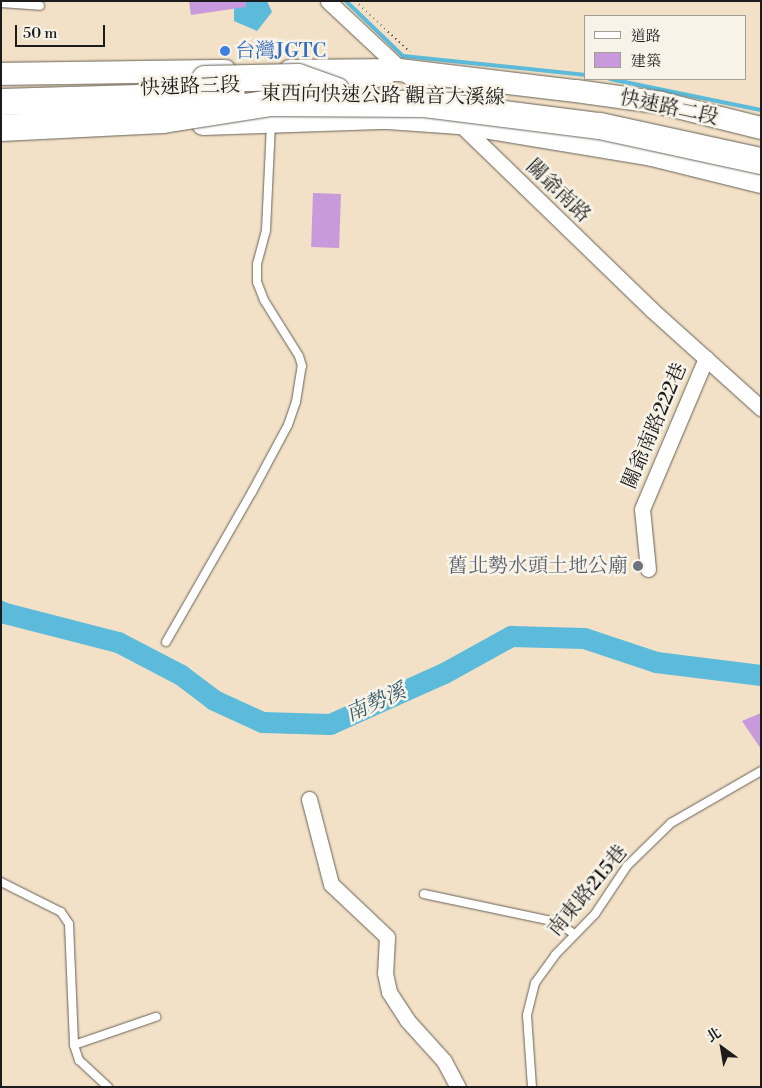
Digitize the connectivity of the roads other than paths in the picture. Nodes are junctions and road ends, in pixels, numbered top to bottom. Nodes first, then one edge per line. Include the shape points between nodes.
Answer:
1 (328, 1) edge
2 (1, 3) edge
3 (40, 6) dead end
4 (404, 61) junction
5 (1, 74) edge
6 (1, 84) edge
7 (1, 92) edge
8 (337, 92) junction
9 (273, 97) junction
10 (1, 102) edge
11 (1, 120) edge
12 (459, 123) junction
13 (1, 128) edge
14 (761, 128) edge
15 (1, 140) edge
16 (761, 143) edge
17 (761, 162) edge
18 (761, 182) edge
19 (706, 358) junction
20 (761, 408) edge
21 (648, 569) dead end
22 (166, 642) dead end
23 (761, 771) edge
24 (309, 799) dead end
25 (1, 882) edge
26 (424, 894) dead end
27 (574, 934) junction
28 (156, 1017) dead end
29 (74, 1045) junction
30 (108, 1087) edge
31 (458, 1087) edge
32 (532, 1087) edge

1 - 4 street, 關爺南路
2 - 3 lane
4 - 9 main road, 快速路三段
4 - 12 street, 關爺南路
4 - 14 main road, 快速路二段 via 661,103
5 - 9 main road, 快速路三段
6 - 8 highway, bridge via 298,77
7 - 9 street, 快速路三段
8 - 10 highway, 東西向快速公路 觀音大溪線, bridge
8 - 16 highway, 東西向快速公路 觀音大溪線 via 524,99
9 - 11 street, 快速路三段
9 - 12 main road, 快速路三段 via 313,119 388,118
9 - 13 highway, 東西向快速公路 觀音大溪線, bridge via 163,120
9 - 15 main road, 快速路三段
9 - 17 highway, 東西向快速公路 觀音大溪線, bridge via 425,104 600,126
9 - 22 lane via 266,230 257,264 257,282 264,300 299,356 302,366 296,402 288,425 257,484
12 - 18 main road via 652,155
12 - 19 street, 關爺南路
19 - 20 street, 關爺南路
19 - 21 street, 關爺南路222巷 via 642,509
23 - 27 lane, 南東路215巷 via 671,823 627,866 595,914
24 - 31 street via 331,884 387,937 385,973 390,992 407,1020 444,1062
25 - 29 lane via 61,912 69,924
26 - 27 lane via 557,922
27 - 32 lane, 南東路215巷 via 535,983 527,1015
28 - 29 lane
29 - 30 lane via 79,1060

